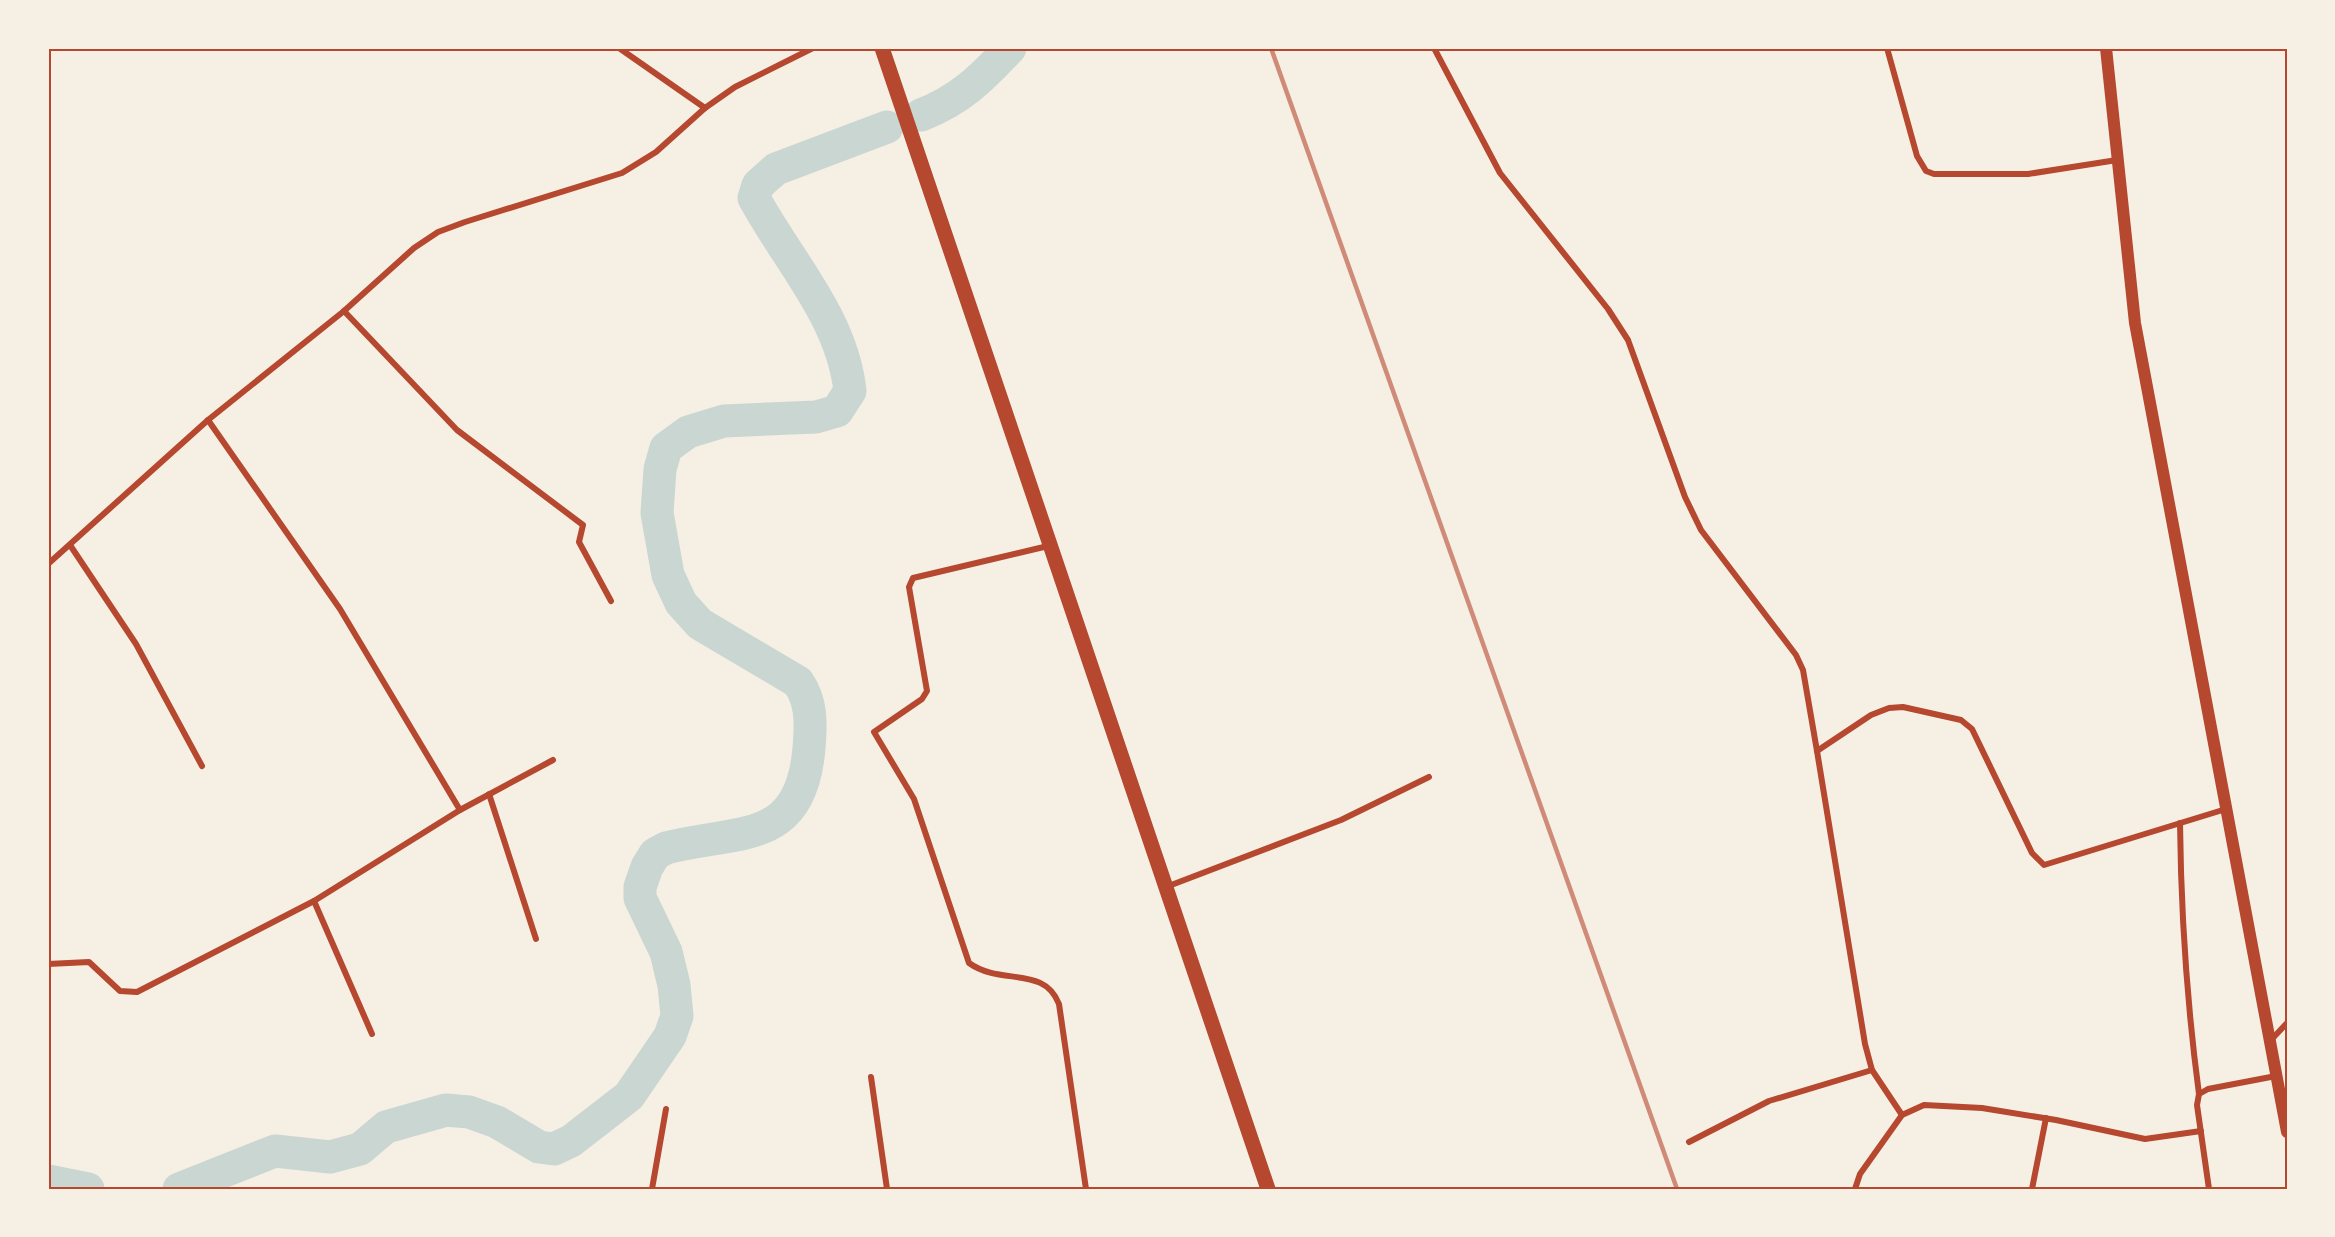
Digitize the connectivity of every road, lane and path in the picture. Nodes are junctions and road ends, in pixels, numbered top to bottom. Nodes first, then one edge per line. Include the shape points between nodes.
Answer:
1 (619, 48) edge
2 (813, 48) edge
3 (882, 48) edge
4 (1434, 48) edge
5 (1887, 48) edge
6 (2106, 48) edge
7 (705, 108) junction
8 (2117, 160) junction
9 (344, 311) junction
10 (208, 420) junction
11 (70, 545) junction
12 (1051, 545) junction
13 (48, 564) edge
14 (611, 601) dead end
15 (1817, 751) junction
16 (553, 760) dead end
17 (202, 766) dead end
18 (1429, 777) dead end
19 (489, 794) junction
20 (2227, 808) junction
21 (460, 810) junction
22 (2180, 823) junction
23 (1166, 887) junction
24 (314, 901) junction
25 (536, 939) dead end
26 (48, 964) edge
27 (2287, 1023) edge
28 (372, 1034) dead end
29 (2271, 1040) junction
30 (1872, 1070) junction
31 (2276, 1076) junction
32 (872, 1077) dead end
33 (2199, 1094) junction
34 (666, 1109) dead end
35 (1902, 1115) junction
36 (2046, 1118) junction
37 (2201, 1131) junction
38 (2287, 1132) edge
39 (1689, 1142) dead end
40 (652, 1189) edge
41 (887, 1189) edge
42 (1086, 1189) edge
43 (1268, 1189) edge
44 (1855, 1189) edge
45 (2032, 1189) edge
46 (2209, 1189) edge

1 - 7 street
2 - 7 street via 735,87
3 - 12 highway
4 - 15 street via 1500,173 1628,340 1685,498 1701,530 1796,655 1803,670
5 - 8 street via 1917,156 1926,171 2016,175
6 - 8 main road
7 - 9 street via 656,153 622,173 438,232 414,248
8 - 20 main road via 2135,323
9 - 10 street
9 - 14 street via 457,430 583,525 579,542
10 - 11 street
10 - 21 street via 340,609
11 - 13 street
11 - 17 street via 136,644
12 - 23 highway
12 - 42 street via 913,578 909,587 927,691 922,699 874,732 914,799 969,963 994,975 1041,981 1055,994
15 - 22 street via 1881,710 1903,706 1961,720 1972,729 2032,853 2044,865
15 - 30 street
16 - 19 street
18 - 23 street via 1341,820
19 - 21 street
19 - 25 street
20 - 22 street
20 - 29 main road
21 - 24 street
22 - 33 street via 2192,1042
23 - 43 highway
24 - 26 street via 137,992 120,991 89,962
24 - 28 street
27 - 29 street
29 - 31 main road
30 - 35 street
30 - 39 street via 1769,1101
31 - 33 street
31 - 38 main road
32 - 41 street
33 - 37 street
34 - 40 street
35 - 36 street via 1924,1105 1982,1108
35 - 44 street via 1860,1174
36 - 37 street via 2145,1138
36 - 45 street
37 - 46 street

